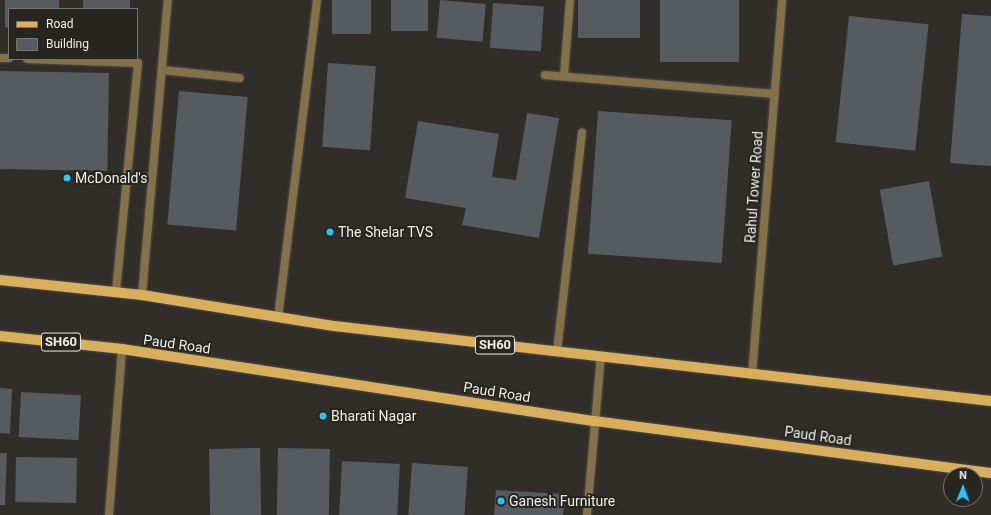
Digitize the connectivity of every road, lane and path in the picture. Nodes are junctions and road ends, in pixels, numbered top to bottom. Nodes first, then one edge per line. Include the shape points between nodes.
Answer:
1 (168, 0) edge
2 (317, 0) edge
3 (570, 0) edge
4 (782, 0) edge
5 (55, 60) edge
6 (162, 70) junction
7 (545, 75) dead end
8 (564, 76) junction
9 (240, 78) dead end
10 (774, 94) junction
11 (582, 132) dead end
12 (0, 280) edge
13 (116, 293) junction
14 (142, 295) junction
15 (278, 318) junction
16 (0, 336) edge
17 (122, 349) junction
18 (558, 352) junction
19 (600, 356) junction
20 (752, 375) junction
21 (991, 401) edge
22 (595, 421) junction
23 (991, 473) edge
24 (108, 515) edge
25 (587, 515) edge

1 - 6 street
2 - 15 street
3 - 8 street
4 - 10 street, Rahul Tower Road
5 - 13 street via 138,63
6 - 9 street
6 - 14 street
7 - 8 street
8 - 10 street
10 - 20 street, Rahul Tower Road
11 - 18 street
12 - 13 main road, SH60
13 - 14 main road, SH60
14 - 15 main road, SH60
15 - 18 main road, SH60
16 - 17 main road, Paud Road / SH60
17 - 22 main road, Paud Road / SH60
17 - 24 street
18 - 19 main road, SH60
19 - 20 main road, SH60
19 - 22 street
20 - 21 main road, SH60
22 - 23 main road, Paud Road / SH60
22 - 25 street

